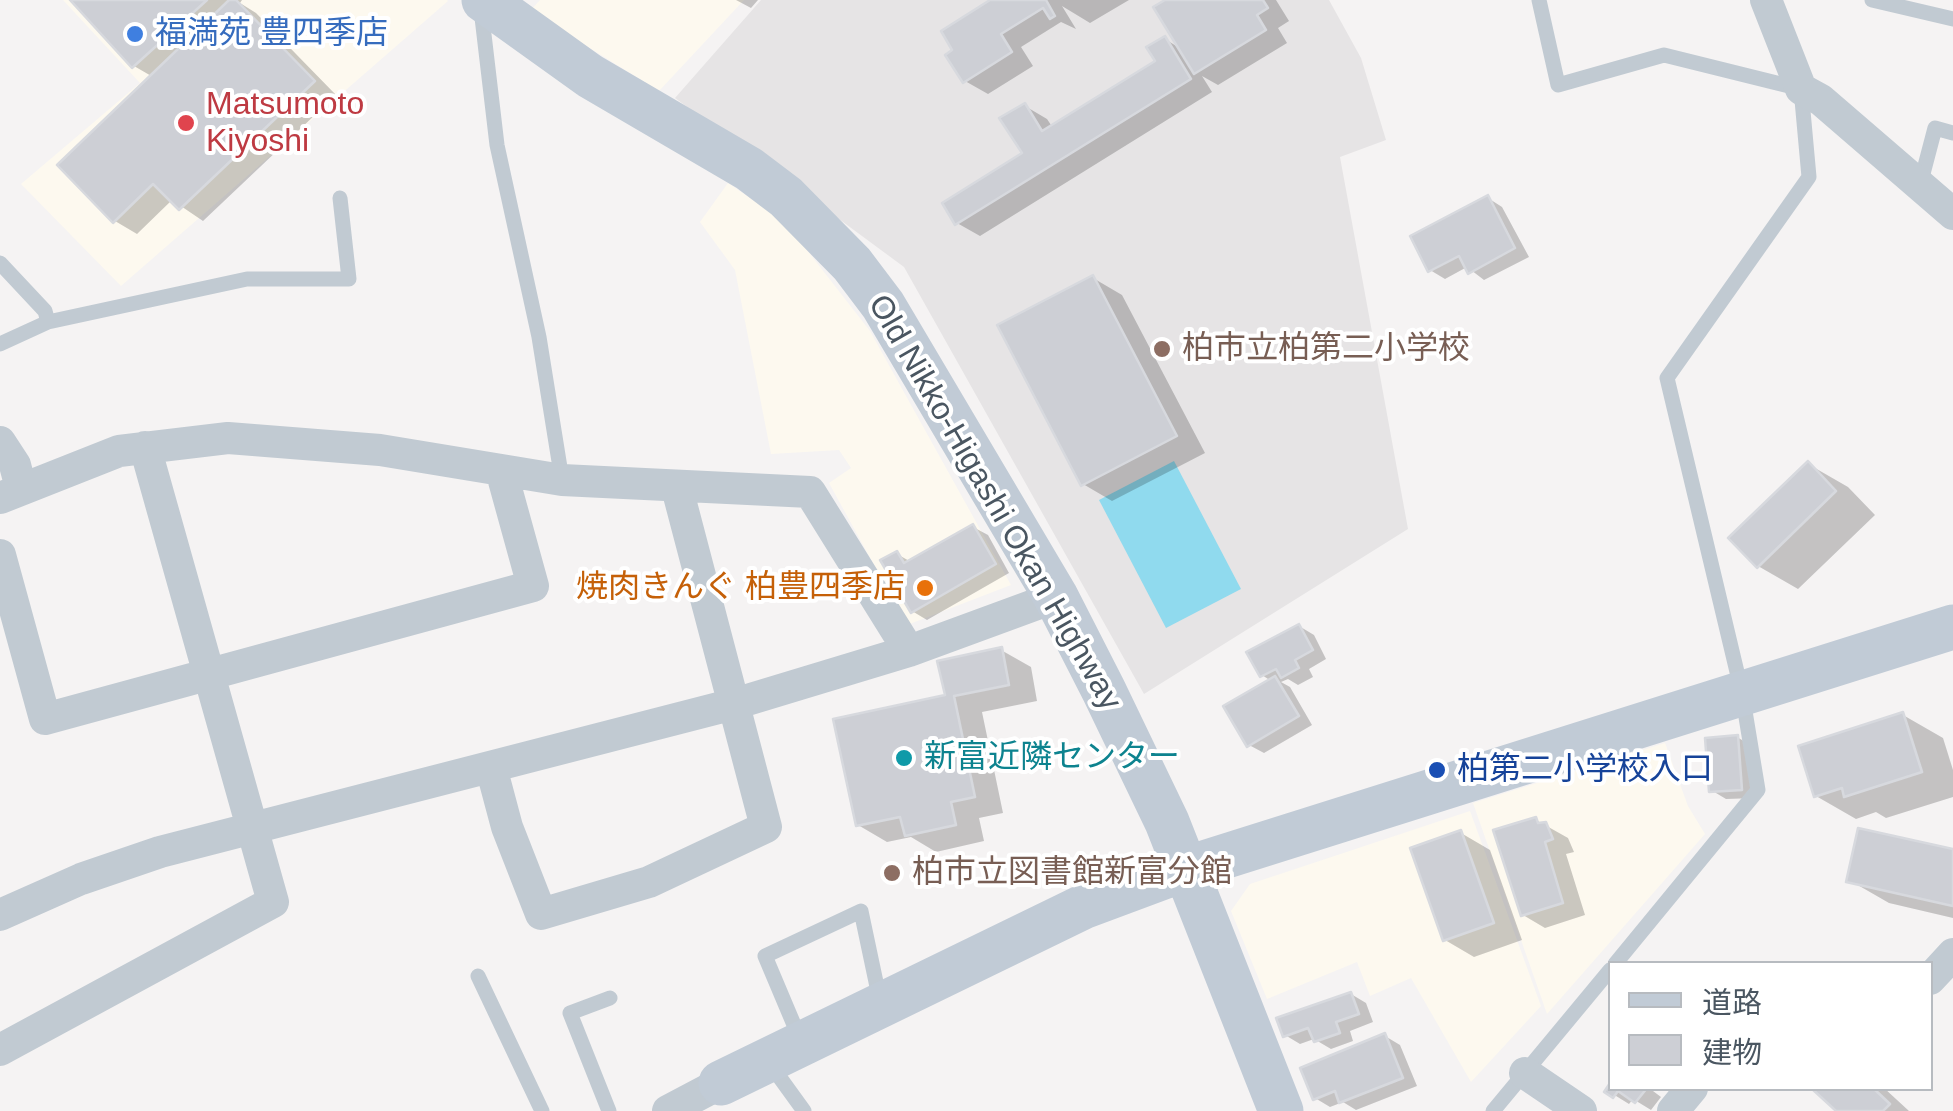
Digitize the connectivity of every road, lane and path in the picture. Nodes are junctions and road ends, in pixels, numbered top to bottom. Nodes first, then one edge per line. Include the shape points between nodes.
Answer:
1 (482, 0) edge
2 (1539, 0) edge
3 (1766, 0) edge
4 (1872, 0) edge
5 (1953, 20) edge
6 (1801, 89) junction
7 (1953, 133) edge
8 (1920, 185) junction
9 (340, 198) dead end
10 (1953, 214) edge
11 (0, 262) edge
12 (48, 322) junction
13 (0, 344) edge
14 (0, 442) edge
15 (145, 447) junction
16 (501, 470) junction
17 (562, 480) junction
18 (677, 488) junction
19 (11, 493) edge
20 (0, 555) edge
21 (1056, 597) junction
22 (1953, 627) edge
23 (909, 651) junction
24 (207, 674) junction
25 (1742, 693) junction
26 (734, 704) junction
27 (492, 767) junction
28 (251, 828) junction
29 (1185, 869) junction
30 (0, 915) edge
31 (1953, 954) edge
32 (1618, 961) edge
33 (1608, 972) edge
34 (478, 976) dead end
35 (1933, 976) edge
36 (610, 998) dead end
37 (881, 1004) junction
38 (0, 1050) edge
39 (784, 1052) junction
40 (1525, 1074) junction
41 (722, 1083) joint
42 (1689, 1091) edge
43 (542, 1111) edge
44 (609, 1111) edge
45 (668, 1111) edge
46 (804, 1111) edge
47 (1281, 1111) edge
48 (1493, 1111) edge
49 (1580, 1111) edge
50 (1672, 1111) edge

1 - 17 lane via 498,145
1 - 21 street, Old Nikko-Higashi Okan Highway via 590,76 749,170 818,227 883,305
2 - 6 lane via 1558,85 1664,56
3 - 6 street
4 - 5 lane
6 - 8 street
6 - 25 lane via 1809,178 1666,378
7 - 8 lane via 1935,128
8 - 10 street
9 - 12 lane via 349,279 247,279
11 - 12 lane via 45,310
12 - 13 lane
14 - 19 street via 15,465
15 - 16 street via 228,438 380,450
15 - 19 street
15 - 24 street
16 - 17 street
16 - 24 street via 533,586
17 - 18 street
18 - 23 street via 810,492
18 - 26 street
20 - 24 street via 45,719
21 - 23 street
21 - 29 street, Old Nikko-Higashi Okan Highway
22 - 25 street
23 - 26 street
24 - 28 street
25 - 29 street
25 - 32 lane via 1758,790
26 - 27 street
26 - 27 street via 766,826 649,882 541,914
27 - 28 street
28 - 30 street via 81,879
28 - 38 street via 273,902
29 - 37 street via 1083,907
29 - 47 street, Old Nikko-Higashi Okan Highway
31 - 35 street
33 - 40 lane
34 - 43 lane
36 - 44 lane via 570,1013
37 - 39 street
37 - 39 lane via 861,912 765,956
39 - 41 street
39 - 46 lane
40 - 48 lane
40 - 49 street
41 - 45 street
42 - 50 street

